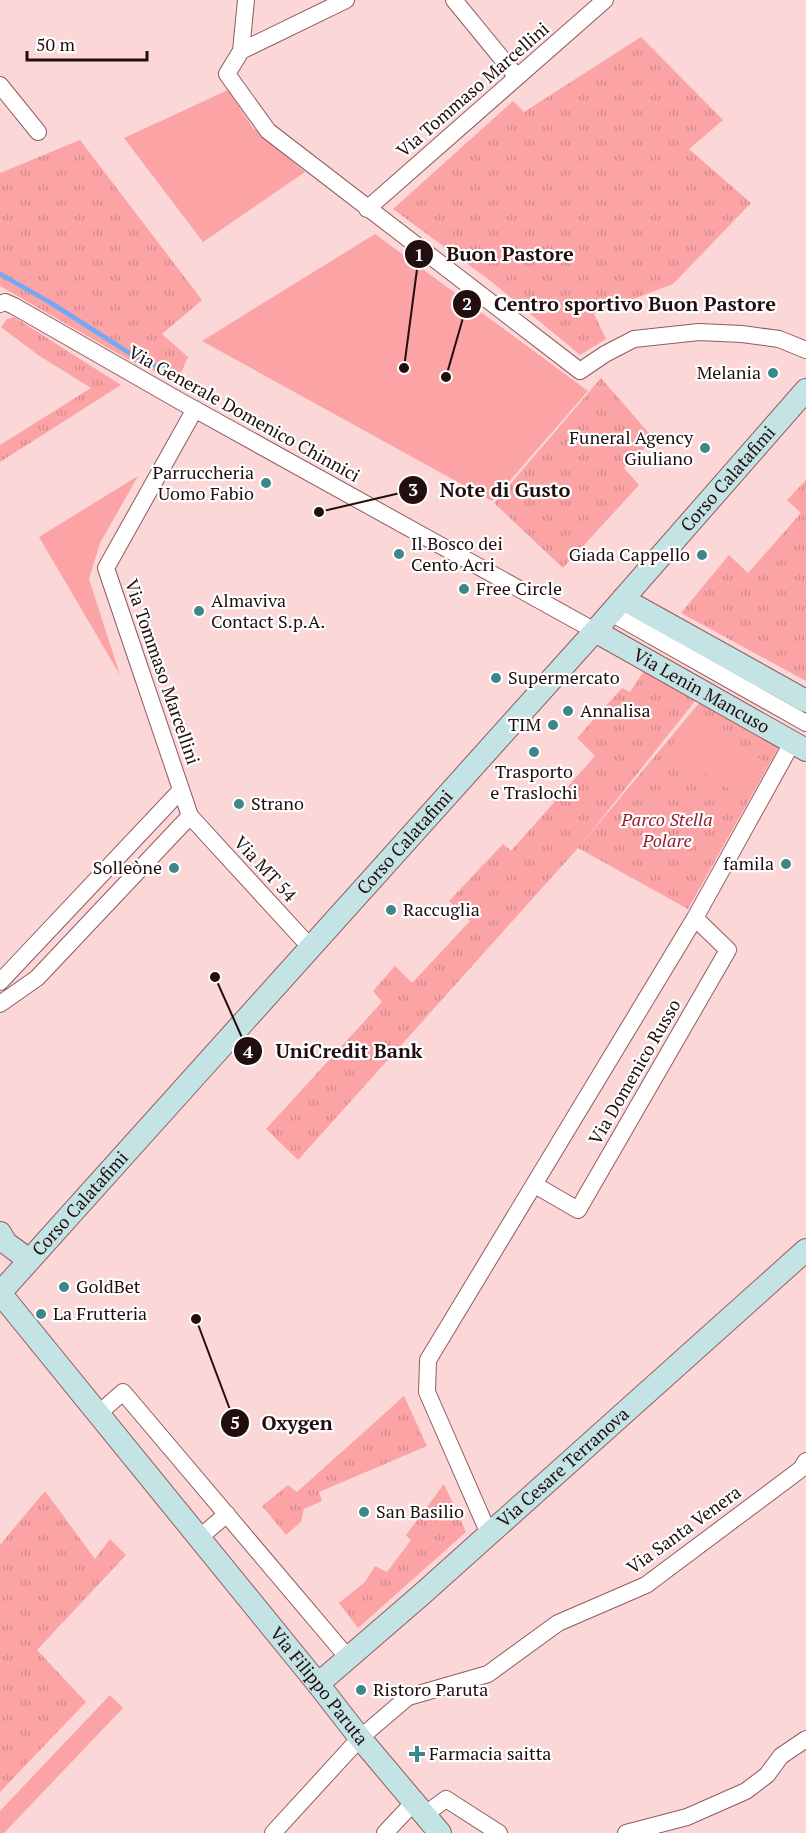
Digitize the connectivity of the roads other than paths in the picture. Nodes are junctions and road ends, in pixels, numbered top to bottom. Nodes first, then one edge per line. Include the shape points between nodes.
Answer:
1 (246, 0) edge
2 (346, 0) edge
3 (454, 0) edge
4 (605, 0) edge
5 (242, 51) junction
6 (517, 77) junction
7 (0, 85) edge
8 (38, 132) dead end
9 (367, 209) junction
10 (0, 304) edge
11 (806, 350) edge
12 (806, 390) edge
13 (195, 409) junction
14 (617, 606) junction
15 (595, 631) junction
16 (806, 701) edge
17 (806, 723) edge
18 (799, 746) edge
19 (181, 790) junction
20 (190, 816) junction
21 (695, 918) junction
22 (311, 948) junction
23 (0, 982) edge
24 (0, 1004) edge
25 (535, 1185) junction
26 (0, 1233) edge
27 (806, 1250) edge
28 (29, 1260) junction
29 (0, 1293) edge
30 (98, 1414) junction
31 (806, 1461) edge
32 (227, 1514) junction
33 (489, 1534) junction
34 (199, 1538) junction
35 (349, 1659) junction
36 (318, 1684) junction
37 (360, 1738) junction
38 (806, 1739) edge
39 (419, 1809) junction
40 (273, 1833) edge
41 (385, 1833) edge
42 (440, 1833) edge
43 (499, 1833) edge
44 (626, 1833) edge

1 - 5 street
2 - 5 street
3 - 6 street
4 - 6 street, Via Tommaso Marcellini
5 - 9 street via 228,74 268,131
6 - 9 street, Via Tommaso Marcellini
7 - 8 street
9 - 11 street via 580,371 634,339 699,332 779,339
10 - 13 street, Via Generale Domenico Chinnici via 14,306
12 - 14 street, Corso Calatafimi
13 - 15 street, Via Generale Domenico Chinnici
13 - 19 street, Via Tommaso Marcellini via 106,568
14 - 15 street, Corso Calatafimi
14 - 16 street
14 - 17 street, Via Lenin Mancuso
15 - 18 street, Via Lenin Mancuso
15 - 22 street, Corso Calatafimi
18 - 21 street, Via Domenico Russo
19 - 20 street, Via Tommaso Marcellini
19 - 23 street, Via Tommaso Marcellini
20 - 22 street, Via MT 54
20 - 24 street via 37,978
21 - 25 street, Via Domenico Russo
21 - 25 street, Via Domenico Russo via 728,950 578,1210
22 - 28 street, Corso Calatafimi
25 - 33 street, Via Domenico Russo via 428,1360 428,1392
26 - 28 street via 6,1243
27 - 33 street, Via Cesare Terranova
28 - 29 street, Corso Calatafimi
29 - 30 street, Via Filippo Paruta
30 - 32 street via 123,1392
30 - 34 street, Via Filippo Paruta
31 - 37 street, Via Santa Venera via 801,1469 646,1585 558,1623 488,1674 408,1697
32 - 34 street
32 - 35 street
33 - 35 street, Via Cesare Terranova
34 - 36 street, Via Filippo Paruta
35 - 36 street, Via Cesare Terranova
36 - 37 street, Via Filippo Paruta
37 - 39 street, Via Filippo Paruta
37 - 40 street, Via Santa Venera
38 - 44 street via 781,1756 767,1775 746,1791 687,1816
39 - 41 street
39 - 42 street, Via Filippo Paruta
39 - 43 street via 446,1799

